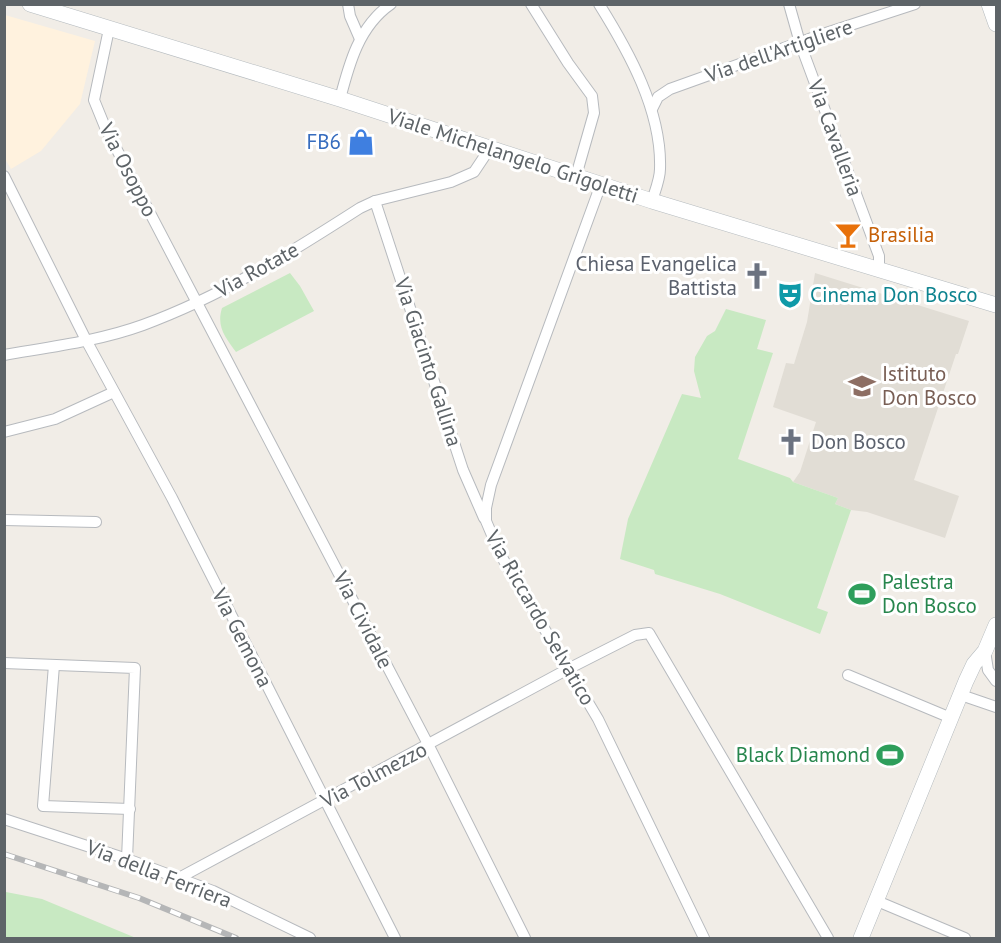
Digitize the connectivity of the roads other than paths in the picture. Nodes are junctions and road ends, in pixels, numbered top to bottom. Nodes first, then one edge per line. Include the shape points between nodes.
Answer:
1 (30, 4) edge
2 (348, 4) edge
3 (391, 4) edge
4 (531, 4) edge
5 (599, 4) edge
6 (789, 4) edge
7 (915, 4) edge
8 (989, 4) edge
9 (996, 24) edge
10 (109, 29) junction
11 (360, 39) junction
12 (800, 42) junction
13 (340, 99) junction
14 (652, 109) junction
15 (490, 148) junction
16 (4, 176) edge
17 (576, 176) junction
18 (601, 184) junction
19 (375, 201) junction
20 (652, 201) junction
21 (879, 271) junction
22 (198, 302) junction
23 (996, 305) edge
24 (86, 340) junction
25 (4, 355) edge
26 (114, 392) junction
27 (4, 432) edge
28 (4, 520) edge
29 (96, 522) dead end
30 (486, 522) junction
31 (996, 624) edge
32 (985, 651) junction
33 (4, 663) edge
34 (54, 665) junction
35 (568, 669) junction
36 (848, 675) dead end
37 (996, 681) edge
38 (960, 695) junction
39 (996, 707) edge
40 (951, 718) junction
41 (429, 746) junction
42 (326, 801) junction
43 (130, 809) junction
44 (4, 819) edge
45 (127, 859) junction
46 (179, 878) junction
47 (877, 901) junction
48 (310, 939) edge
49 (395, 939) edge
50 (525, 939) edge
51 (704, 939) edge
52 (828, 939) edge
53 (861, 939) edge
54 (965, 939) edge

1 - 10 main road, Viale Michelangelo Grigoletti
2 - 11 street
3 - 11 street via 371,22
4 - 17 street via 592,96 594,113
5 - 14 street
6 - 12 street, Via Cavalleria
7 - 12 street, Via dell'Artigliere
8 - 9 main road
10 - 13 main road, Viale Michelangelo Grigoletti
10 - 22 street, Via Osoppo via 94,100 105,128
11 - 13 street
12 - 14 street, Via dell'Artigliere via 670,89 658,97
12 - 21 street, Via Cavalleria via 879,256
13 - 15 main road, Viale Michelangelo Grigoletti
14 - 20 street via 661,171
15 - 17 main road, Viale Michelangelo Grigoletti
15 - 19 street, Via Rotate via 474,172 451,182
16 - 24 street, Via Gemona
17 - 18 main road, Viale Michelangelo Grigoletti
18 - 20 main road, Viale Michelangelo Grigoletti
18 - 30 street, Via Riccardo Selvatico via 491,485
19 - 22 street, Via Rotate via 276,262
19 - 30 street, Via Giacinto Gallina via 463,470
20 - 21 main road, Viale Michelangelo Grigoletti
21 - 23 main road, Viale Michelangelo Grigoletti
22 - 24 street, Via Rotate via 141,326
22 - 41 street, Via Cividale
24 - 25 street, Via Rotate
24 - 26 street, Via Gemona
26 - 27 street via 54,419
26 - 42 street, Via Gemona
28 - 29 street
30 - 35 street, Via Riccardo Selvatico via 500,554
31 - 32 main road
32 - 37 street via 988,670
32 - 38 main road via 974,664
33 - 34 street
34 - 43 street via 135,668
34 - 43 street via 43,806
35 - 41 street, Via Tolmezzo
35 - 51 street, Via Riccardo Selvatico via 614,749
35 - 52 street, Via Tolmezzo via 635,634 649,633
36 - 40 street
38 - 39 street
38 - 40 main road
40 - 47 main road
41 - 42 street, Via Tolmezzo
41 - 50 street, Via Cividale
42 - 46 street, Via Tolmezzo
42 - 49 street, Via Gemona
43 - 45 street
44 - 45 street, Via della Ferriera
45 - 46 street, Via della Ferriera
46 - 48 street, Via della Ferriera
47 - 53 main road
47 - 54 street

